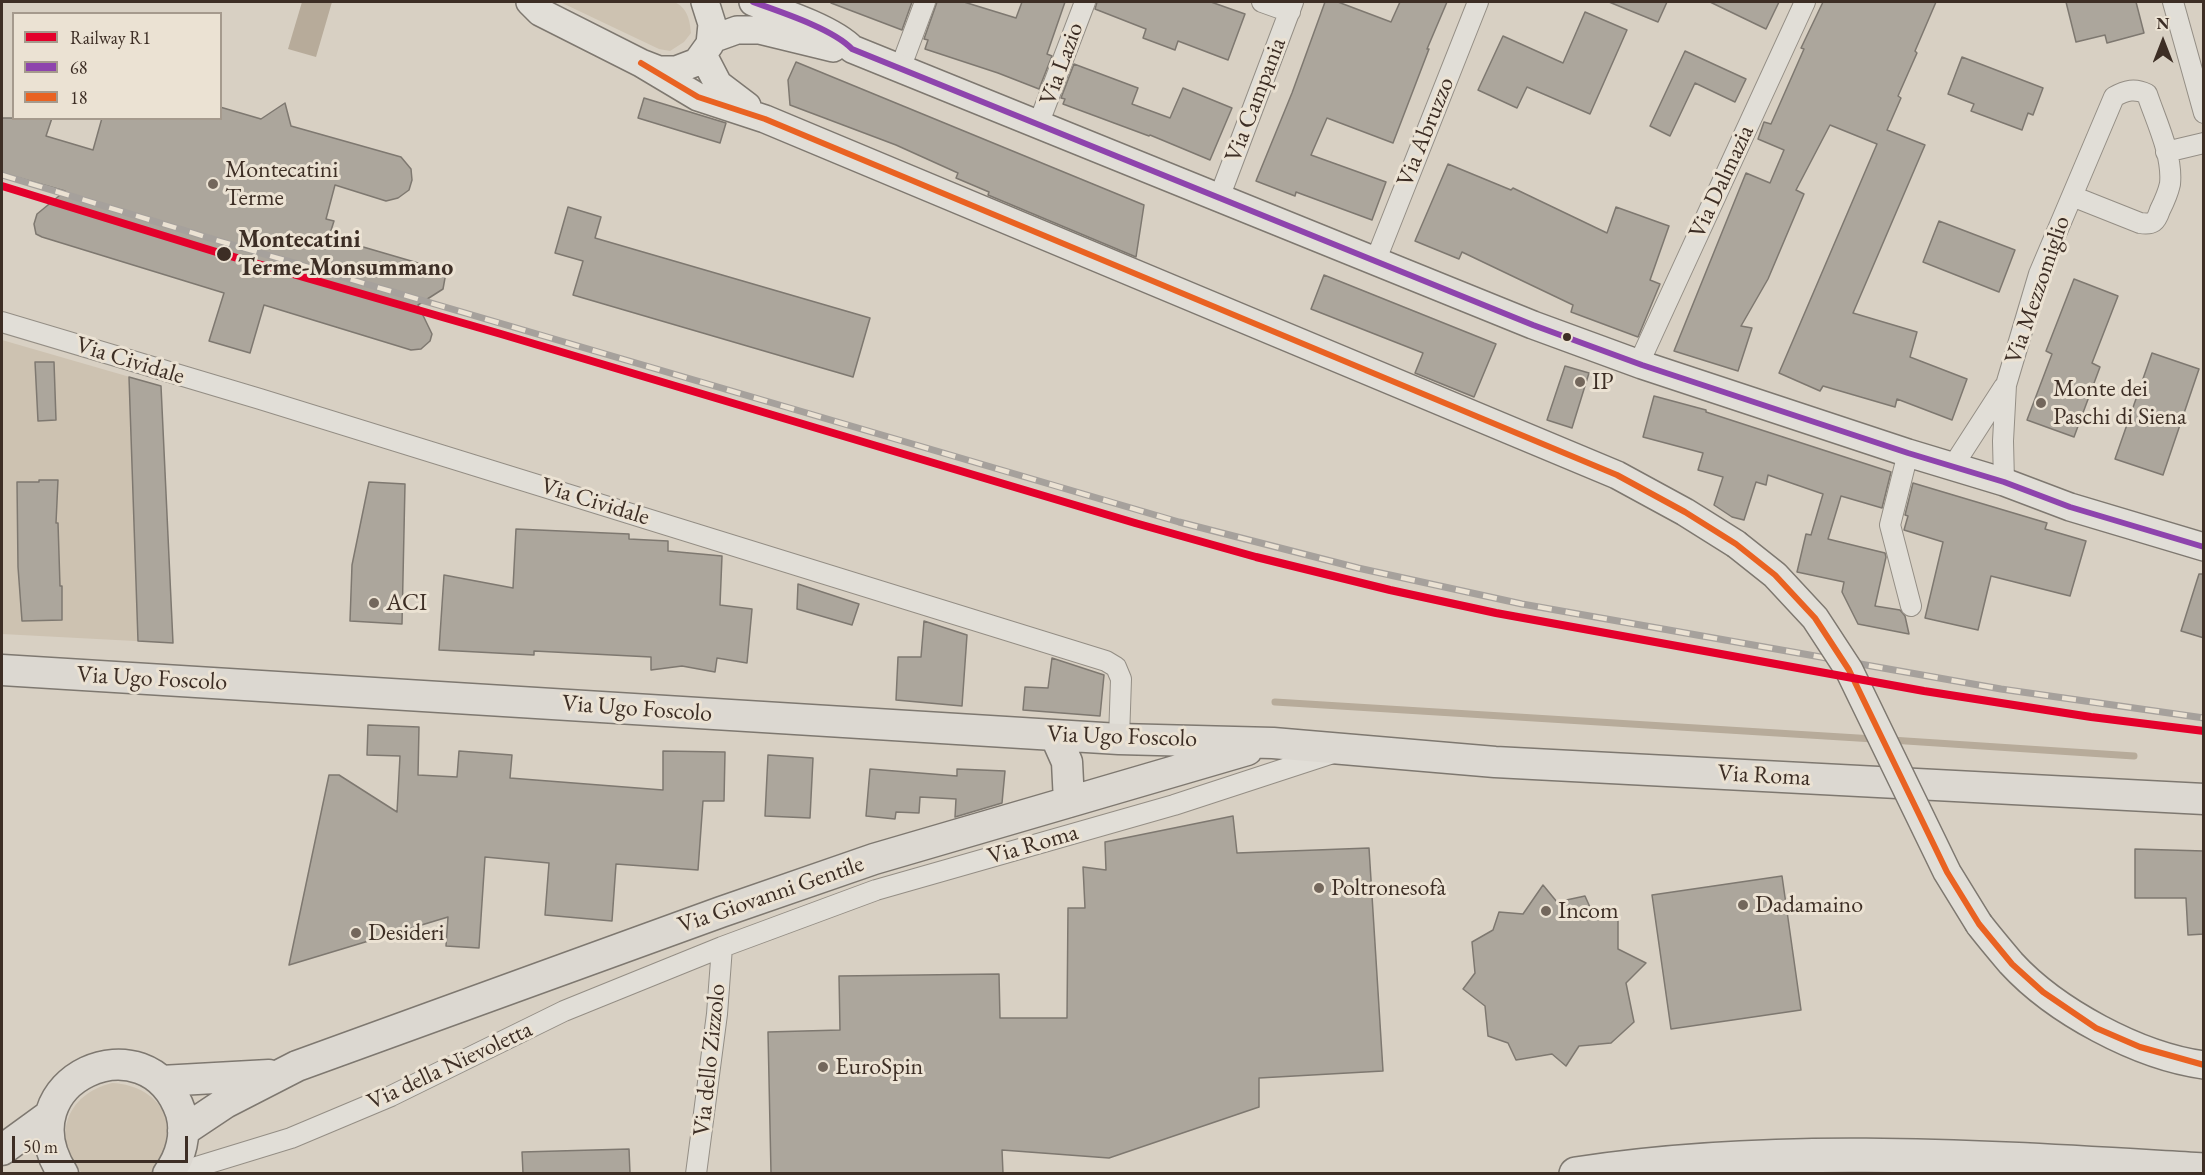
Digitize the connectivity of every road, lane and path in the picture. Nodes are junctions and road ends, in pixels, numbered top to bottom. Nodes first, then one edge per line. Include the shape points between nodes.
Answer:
1 (509, 2) edge
2 (705, 2) edge
3 (755, 2) edge
4 (925, 2) edge
5 (1084, 2) edge
6 (1262, 2) edge
7 (1478, 2) edge
8 (1805, 2) edge
9 (2173, 2) edge
10 (535, 7) edge
11 (1291, 7) edge
12 (737, 30) junction
13 (707, 47) junction
14 (852, 50) junction
15 (641, 63) junction
16 (900, 69) junction
17 (2204, 113) edge
18 (765, 119) junction
19 (1038, 125) junction
20 (2204, 143) edge
21 (2166, 152) junction
22 (2072, 196) junction
23 (1219, 198) junction
24 (1375, 262) junction
25 (2, 322) edge
26 (1639, 363) junction
27 (2006, 384) junction
28 (1908, 453) junction
29 (1953, 466) junction
30 (2004, 482) junction
31 (2204, 547) edge
32 (1911, 606) dead end
33 (2, 670) edge
34 (1055, 735) junction
35 (1119, 739) junction
36 (1273, 742) junction
37 (1346, 748) junction
38 (2196, 800) edge
39 (1069, 802) junction
40 (722, 947) junction
41 (2204, 1065) edge
42 (278, 1074) junction
43 (160, 1081) junction
44 (50, 1115) junction
45 (183, 1131) junction
46 (2, 1150) edge
47 (2204, 1170) edge
48 (170, 1171) edge
49 (63, 1173) edge
50 (696, 1173) edge
51 (1576, 1173) edge

1 - 10 main road
2 - 13 main road via 712,24
3 - 12 main road via 752,20
3 - 14 main road via 826,31 844,40
4 - 16 street
5 - 19 street, Via Lazio
6 - 11 street
7 - 24 street, Via Abruzzo
8 - 26 street, Via Dalmazia
9 - 17 street
10 - 15 main road
11 - 23 street, Via Campania
12 - 13 main road
12 - 14 main road via 759,30
13 - 15 main road via 697,62 676,70 659,70
13 - 18 main road via 714,78 722,89
14 - 16 main road
15 - 18 main road via 698,97
16 - 19 main road
18 - 41 main road, bridge via 1617,475 1736,544 1775,575 1815,618 1850,670 1947,872 1978,924 2012,964 2043,992 2096,1028 2140,1047
19 - 23 main road
20 - 21 street
21 - 22 street, Via Mezzomiglio via 2169,187 2156,220 2149,224
21 - 22 street, Via Mezzomiglio via 2147,94 2125,90 2114,97
22 - 27 street, Via Mezzomiglio via 2039,274
23 - 24 main road
24 - 26 main road
25 - 35 street, Via Cividale via 1106,661 1116,667 1121,679
26 - 28 main road
27 - 29 street
27 - 30 street
28 - 29 main road
28 - 32 street via 1890,525
29 - 30 main road
30 - 31 main road via 2070,507
33 - 34 main road, Via Ugo Foscolo
34 - 35 main road, Via Ugo Foscolo
34 - 39 main road via 1067,762
35 - 36 main road, Via Ugo Foscolo
36 - 37 main road, Via Roma
36 - 39 main road, Via Giovanni Gentile
37 - 38 main road, Via Roma via 1495,762
37 - 40 street, Via Roma via 1174,805 876,890
39 - 42 main road, Via Giovanni Gentile via 874,859
40 - 48 street, Via della Nievoletta via 564,1011 391,1096 291,1138 193,1168
40 - 50 street, Via dello Zizzolo
42 - 43 main road
42 - 45 main road via 225,1102
43 - 44 main road via 136,1067 121,1064 90,1069 64,1088
43 - 45 main road via 177,1104
44 - 46 main road
44 - 49 main road via 50,1146
45 - 48 main road via 182,1145
47 - 51 highway via 1996,1157 1780,1155

